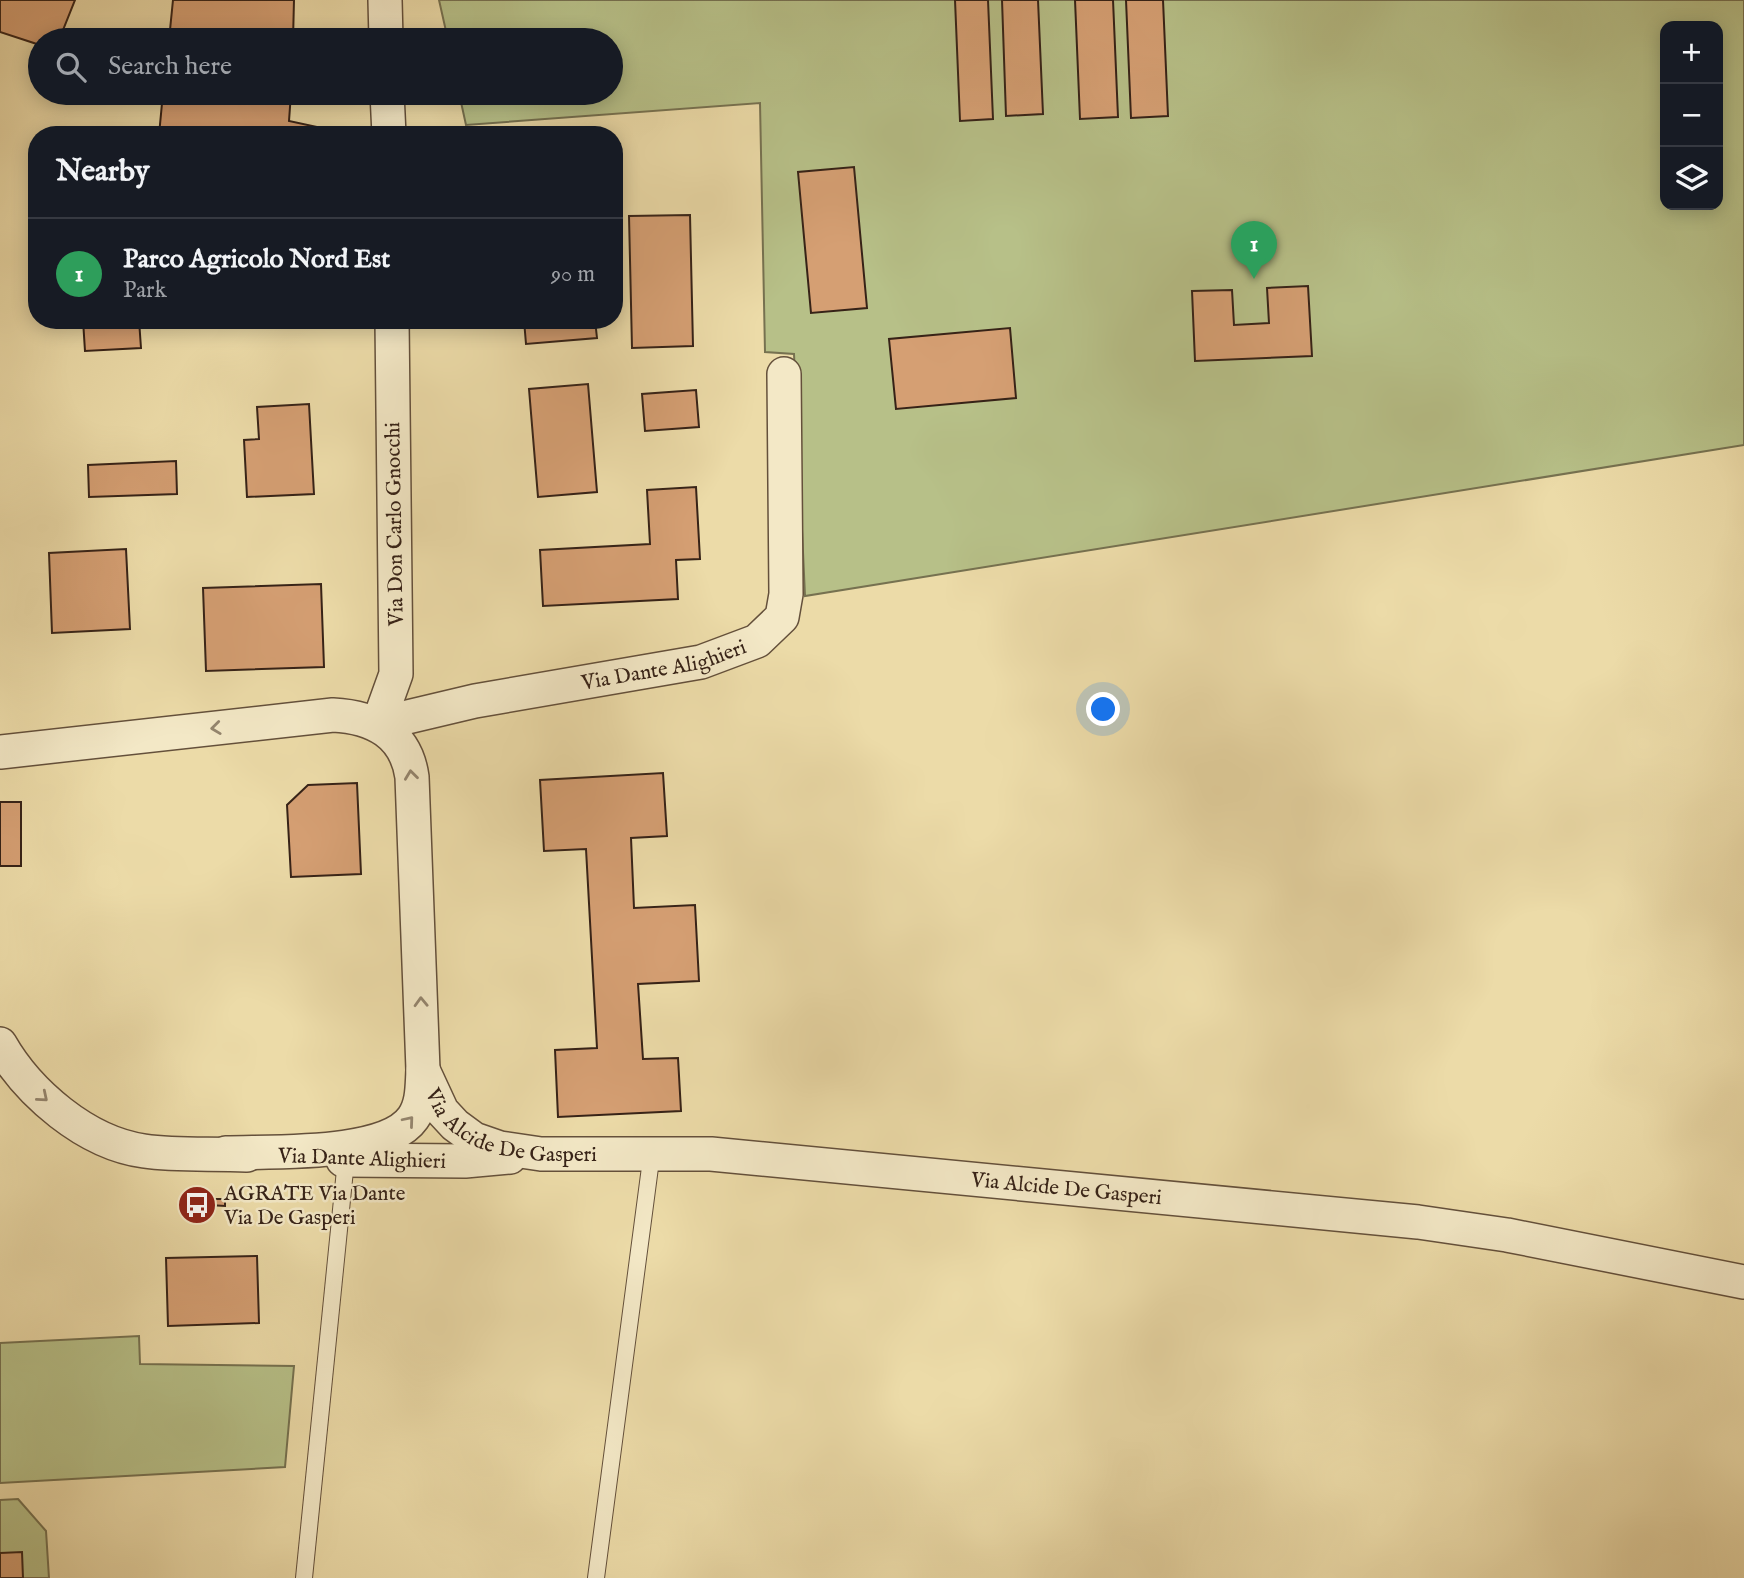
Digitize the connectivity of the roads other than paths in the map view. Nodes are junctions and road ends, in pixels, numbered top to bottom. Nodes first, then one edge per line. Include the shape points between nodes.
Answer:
1 (385, 0) edge
2 (386, 28) edge
3 (388, 105) edge
4 (389, 126) edge
5 (392, 329) edge
6 (785, 374) dead end
7 (378, 724) junction
8 (0, 752) edge
9 (0, 1044) edge
10 (423, 1070) junction
11 (652, 1152) junction
12 (226, 1153) junction
13 (541, 1154) junction
14 (346, 1160) junction
15 (1744, 1282) edge
16 (303, 1578) edge
17 (596, 1578) edge

1 - 2 street
3 - 4 street
5 - 7 street, Via Don Carlo Gnocchi via 396,674
6 - 7 street, Via Dante Alighieri via 786,594 782,617 757,641 701,662 475,701
7 -> 8 street, Via Dante Alighieri via 358,717 320,716
10 -> 7 street, Via Dante Alighieri via 412,778 403,749
9 -> 12 street, Via Dante Alighieri via 16,1071 41,1095 117,1144 157,1153
12 -> 10 street, Via Dante Alighieri via 339,1147 388,1137 406,1126 418,1110
10 - 13 street, Via Alcide De Gasperi via 442,1111 464,1133 500,1148
11 - 13 street, Via Alcide De Gasperi
11 - 15 street, Via Alcide De Gasperi via 1418,1222
11 - 17 lane
12 - 14 street, Via Dante Alighieri
13 - 14 street, Via Dante Alighieri via 465,1161
14 - 16 lane

